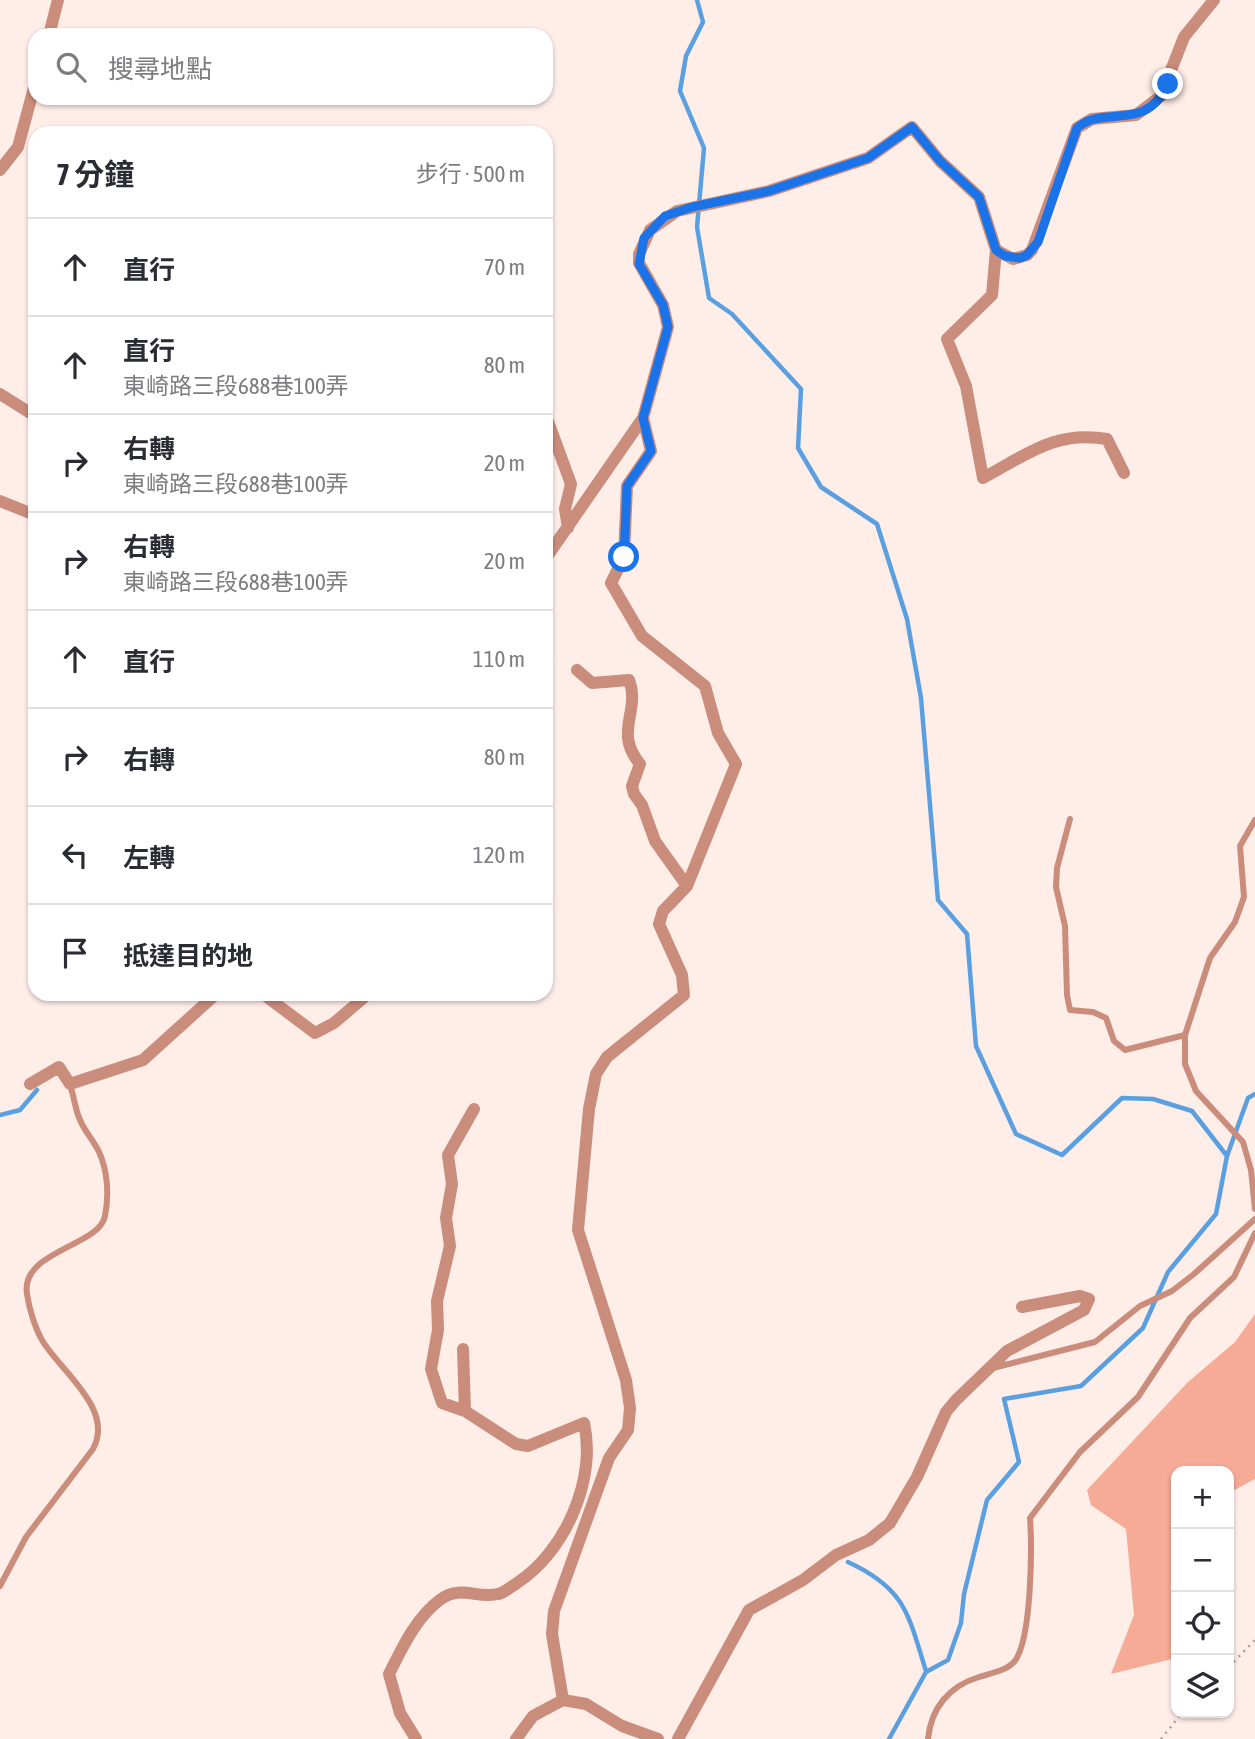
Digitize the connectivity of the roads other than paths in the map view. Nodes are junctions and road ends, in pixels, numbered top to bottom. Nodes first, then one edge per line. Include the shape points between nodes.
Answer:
1 (58, 0) edge
2 (1214, 0) edge
3 (51, 28) edge
4 (29, 105) edge
5 (0, 170) edge
6 (996, 250) junction
7 (0, 394) edge
8 (28, 412) edge
9 (643, 418) junction
10 (553, 435) edge
11 (1124, 474) dead end
12 (0, 501) edge
13 (28, 512) edge
14 (568, 528) junction
15 (553, 548) edge
16 (577, 670) dead end
17 (1070, 819) dead end
18 (1255, 820) edge
19 (687, 886) junction
20 (208, 1001) edge
21 (272, 1001) edge
22 (360, 1001) edge
23 (1185, 1035) junction
24 (30, 1084) dead end
25 (69, 1084) junction
26 (474, 1110) dead end
27 (1255, 1209) edge
28 (1255, 1219) edge
29 (1255, 1233) edge
30 (1022, 1307) dead end
31 (463, 1349) dead end
32 (988, 1369) junction
33 (465, 1411) junction
34 (0, 1586) edge
35 (563, 1700) junction
36 (416, 1739) edge
37 (516, 1739) edge
38 (658, 1739) edge
39 (678, 1739) edge
40 (928, 1739) edge

1 - 3 street
2 - 6 street via 1184,37 1161,96 1136,114 1092,119 1077,128 1032,250 1013,259
4 - 5 street via 18,147
6 - 9 street via 979,197 912,127 868,158 769,191 677,211 655,223 639,254 668,327
6 - 11 street via 992,295 947,339 966,386 983,478 1049,443 1080,434 1107,439
7 - 8 street
9 - 14 street
9 - 19 street via 651,451 627,486 624,557 611,583 642,636 705,686 718,733 736,764
10 - 14 street via 571,484 565,509
12 - 13 street
14 - 15 street
16 - 19 street via 592,683 629,680 634,693 626,733 640,764 632,786 634,794 655,841
17 - 23 lane via 1056,887 1065,926 1070,1010 1106,1018 1114,1041 1125,1050
18 - 23 lane via 1240,846 1244,897 1236,922 1210,958
19 - 35 street via 663,911 659,924 682,975 684,995 601,1063 589,1109 578,1230 626,1380 630,1408 628,1430 609,1458 554,1611 552,1634
20 - 25 street via 143,1060
21 - 22 street via 314,1032 334,1023
23 - 27 lane via 1185,1064 1196,1091 1243,1142
24 - 25 street via 59,1068
25 - 34 lane via 81,1124 103,1164 105,1217 93,1232 46,1260 29,1278 27,1295 41,1338 81,1388 100,1436 26,1537
26 - 33 street via 447,1154 452,1184 446,1218 450,1246 437,1301 438,1330 431,1368 442,1403
28 - 32 lane via 1172,1291 1140,1306 1095,1342
29 - 40 lane via 1234,1277 1190,1318 1138,1397 1080,1452 1030,1518 1033,1560 1020,1650 1013,1664 955,1686 939,1704
30 - 32 street via 1080,1296 1089,1299 1084,1310 1007,1352
31 - 33 street
32 - 39 street via 946,1412 890,1523 749,1610
33 - 36 street via 516,1444 528,1446 584,1423 589,1443 579,1500 552,1550 531,1574 499,1594 461,1591 441,1599 412,1630 389,1674 400,1713
35 - 37 street via 533,1716
35 - 38 street via 586,1704 622,1727

